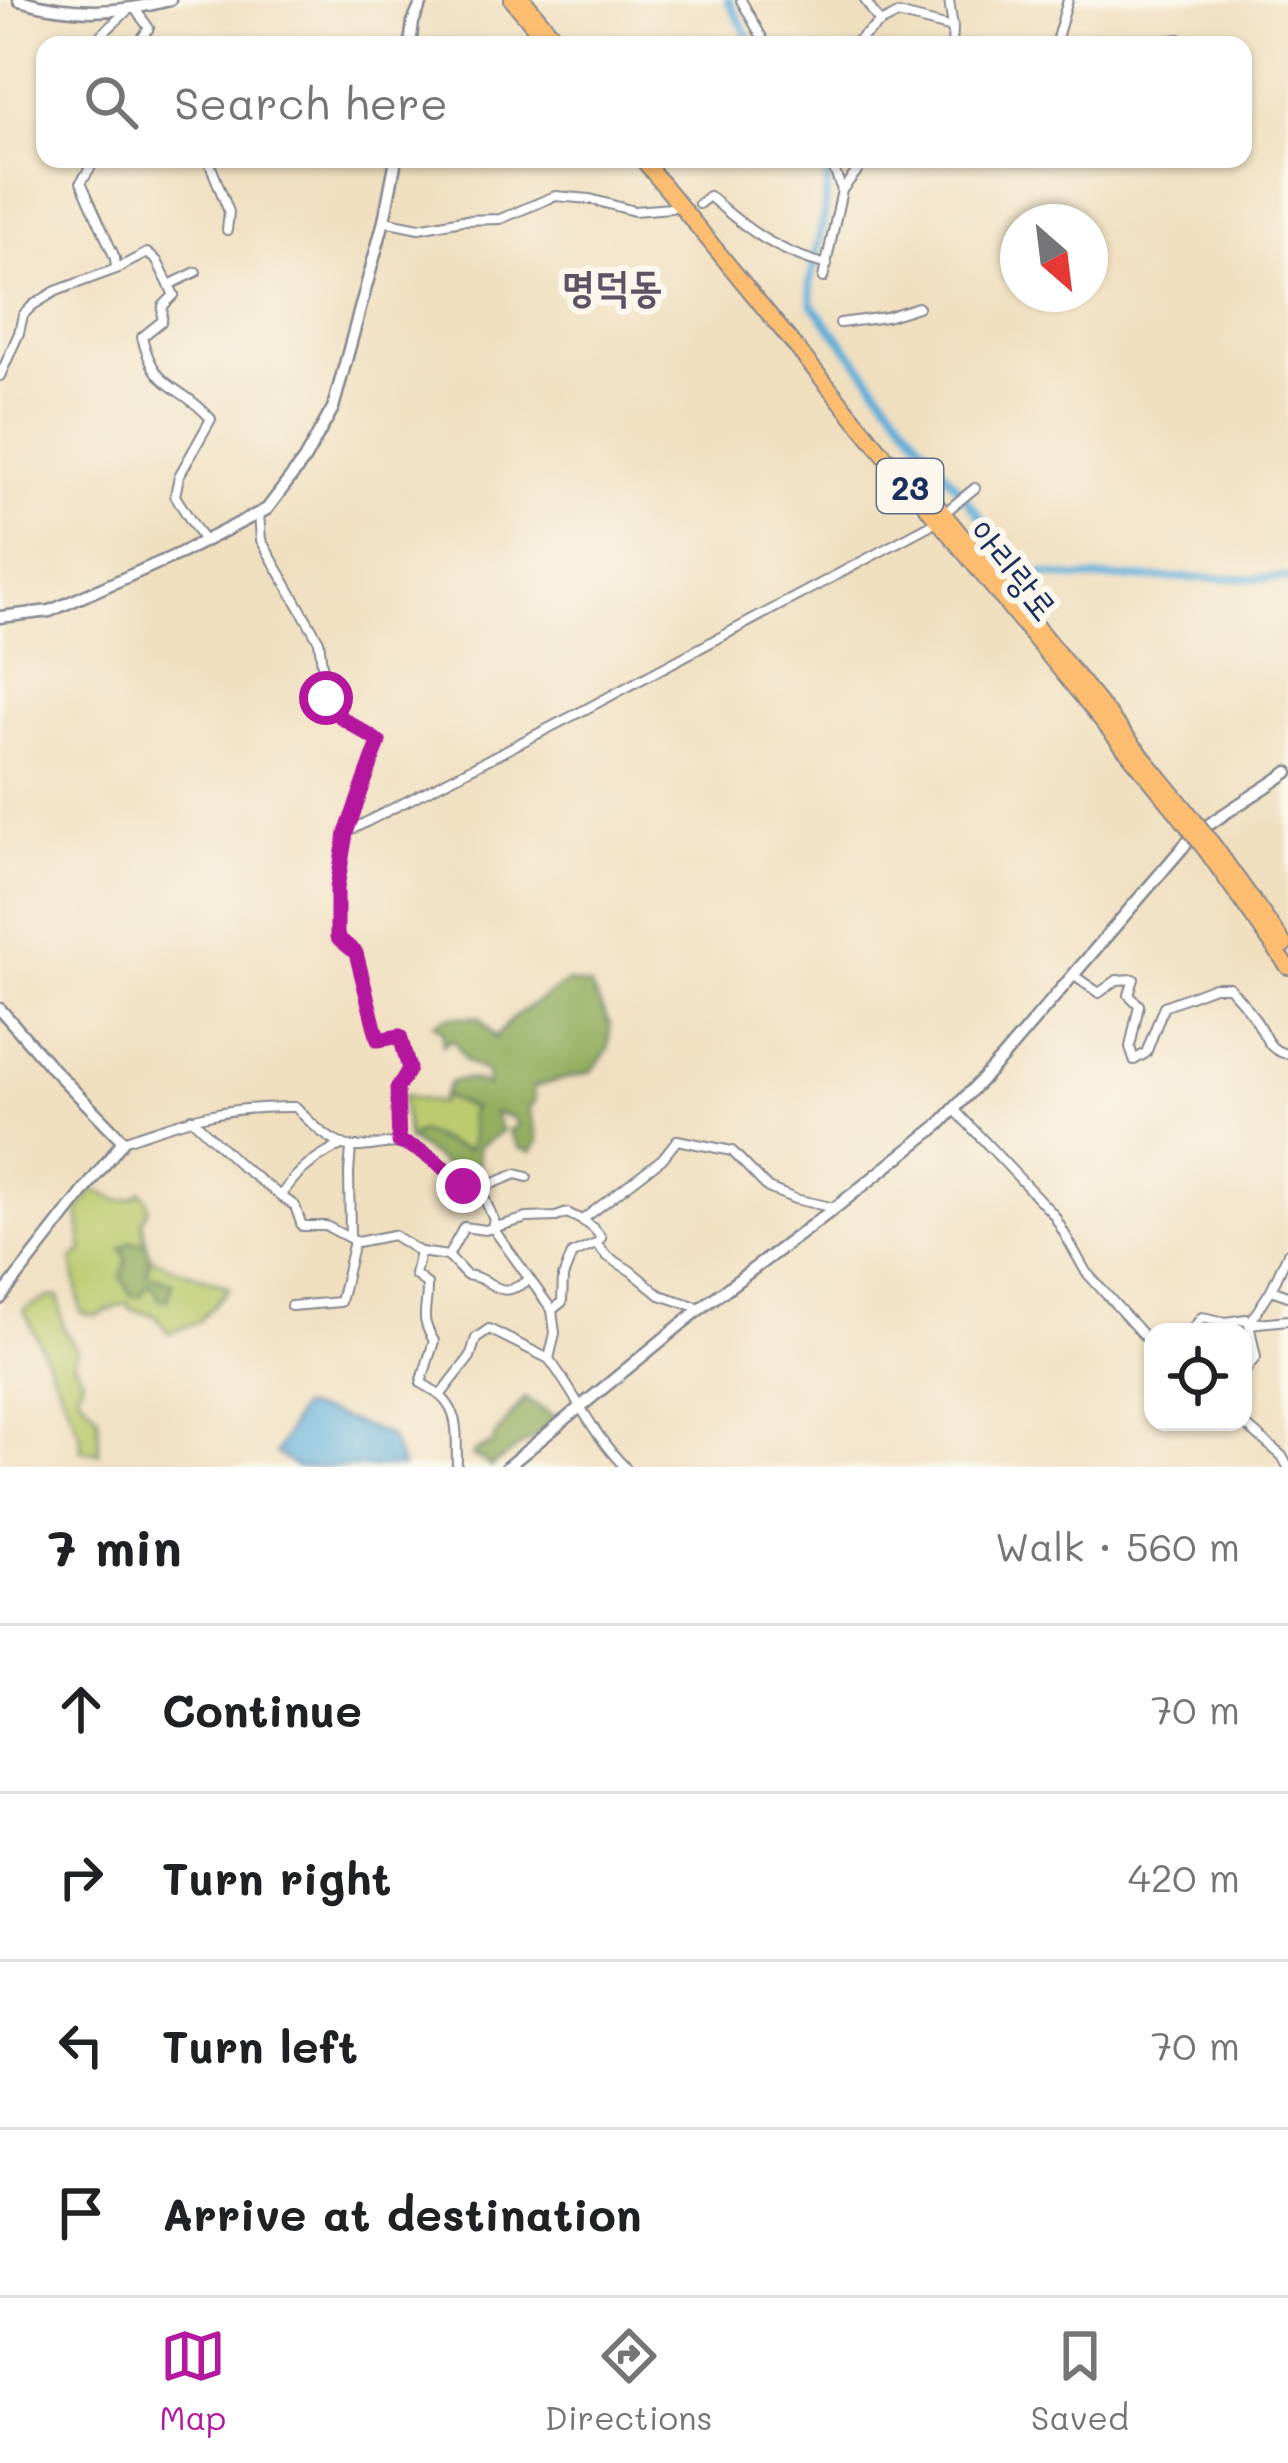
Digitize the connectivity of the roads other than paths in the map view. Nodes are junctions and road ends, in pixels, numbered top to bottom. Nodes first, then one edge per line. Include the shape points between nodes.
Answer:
1 (19, 0) edge
2 (170, 0) edge
3 (422, 0) edge
4 (512, 0) edge
5 (524, 0) edge
6 (741, 0) edge
7 (865, 0) edge
8 (949, 0) edge
9 (1068, 0) edge
10 (105, 6) edge
11 (132, 9) junction
12 (880, 23) junction
13 (953, 28) junction
14 (100, 36) edge
15 (143, 36) edge
16 (411, 36) edge
17 (542, 36) edge
18 (554, 36) edge
19 (761, 36) edge
20 (863, 36) edge
21 (953, 36) edge
22 (1057, 36) edge
23 (90, 168) edge
24 (212, 168) edge
25 (394, 168) edge
26 (649, 168) edge
27 (661, 168) edge
28 (833, 168) edge
29 (860, 168) edge
30 (842, 190) junction
31 (699, 204) dead end
32 (671, 208) dead end
33 (384, 221) junction
34 (227, 230) dead end
35 (825, 265) junction
36 (116, 268) junction
37 (196, 272) dead end
38 (823, 278) dead end
39 (169, 285) junction
40 (918, 307) dead end
41 (840, 323) dead end
42 (0, 376) edge
43 (973, 489) dead end
44 (949, 509) dead end
45 (259, 512) junction
46 (931, 525) dead end
47 (204, 541) junction
48 (0, 617) edge
49 (1288, 772) edge
50 (1182, 811) junction
51 (346, 833) junction
52 (1211, 849) junction
53 (1288, 949) edge
54 (1288, 967) edge
55 (1073, 976) junction
56 (0, 1009) edge
57 (1288, 1054) edge
58 (954, 1108) junction
59 (190, 1117) junction
60 (123, 1141) junction
61 (399, 1142) junction
62 (347, 1146) junction
63 (527, 1177) dead end
64 (476, 1190) junction
65 (281, 1196) junction
66 (835, 1208) junction
67 (582, 1220) junction
68 (492, 1227) junction
69 (352, 1239) junction
70 (596, 1244) junction
71 (420, 1252) junction
72 (1288, 1253) edge
73 (448, 1256) junction
74 (529, 1280) junction
75 (1271, 1290) junction
76 (1288, 1296) edge
77 (0, 1298) edge
78 (291, 1306) dead end
79 (701, 1308) junction
80 (552, 1310) junction
81 (1288, 1320) edge
82 (1197, 1323) edge
83 (1248, 1323) edge
84 (1250, 1323) edge
85 (1252, 1324) edge
86 (1144, 1336) edge
87 (549, 1359) junction
88 (442, 1394) junction
89 (578, 1409) junction
90 (1252, 1430) edge
91 (457, 1467) edge
92 (507, 1467) edge
93 (625, 1467) edge
94 (1288, 1467) edge

1 - 10 street via 53,10
2 - 11 street
3 - 16 street
4 - 17 highway
5 - 18 highway
6 - 19 street
7 - 12 street
8 - 13 street
9 - 22 street
10 - 11 street
11 - 14 street
11 - 15 street via 149,28
12 - 13 street via 898,14
12 - 20 street
13 - 21 street
23 - 36 street via 81,182
24 - 34 street via 229,212
25 - 33 street
26 - 50 highway, 아리랑로 / 23
27 - 50 highway, 아리랑로 / 23
28 - 30 street
29 - 30 street
30 - 35 street
31 - 35 street via 709,196 778,249
32 - 33 street via 634,211 555,196 500,219 419,228
33 - 45 street via 333,408 304,460
35 - 38 street
36 - 39 street via 147,253
36 - 42 street via 33,305
37 - 39 street
39 - 47 street via 174,295 162,321 142,337 148,363 165,383 212,419 175,496
40 - 41 street
43 - 44 street
45 - 47 street
45 - 51 street via 261,540 320,641 326,698 379,742
46 - 51 street
47 - 48 street via 50,610
49 - 55 street via 1190,839
50 - 52 highway, 아리랑로 / 23, bridge
51 - 61 street via 337,937 356,953 378,1040 400,1036 409,1069 397,1089
52 - 53 highway, 아리랑로 / 23
52 - 54 highway, 아리랑로 / 23
55 - 57 street via 1100,993 1134,979 1134,1060 1147,1053 1164,1006 1214,987 1229,987 1276,1052
55 - 58 street
56 - 60 street
58 - 66 street
58 - 86 street via 1054,1215 1086,1272
59 - 60 street
59 - 62 street via 296,1107
59 - 65 street
60 - 77 street
61 - 62 street
61 - 64 street
62 - 65 street via 302,1168
62 - 69 street
63 - 64 street
64 - 68 street
65 - 69 street via 302,1226 326,1226
66 - 67 street via 768,1188 733,1151 677,1140
66 - 79 street
67 - 68 street via 567,1213
67 - 70 street via 598,1232
68 - 73 street via 464,1227
68 - 74 street
69 - 71 street via 393,1235
69 - 78 street via 340,1303
70 - 79 street via 660,1295
70 - 80 street via 572,1254 562,1302
71 - 73 street
71 - 88 street via 424,1326 434,1341 422,1383
72 - 75 street
73 - 74 street via 466,1275 502,1290
74 - 80 street
75 - 76 street
75 - 84 street
79 - 89 street
80 - 87 street
81 - 85 street
82 - 83 street
87 - 88 street via 489,1329
87 - 89 street
88 - 91 street via 456,1416
89 - 92 street
89 - 93 street
90 - 94 street

